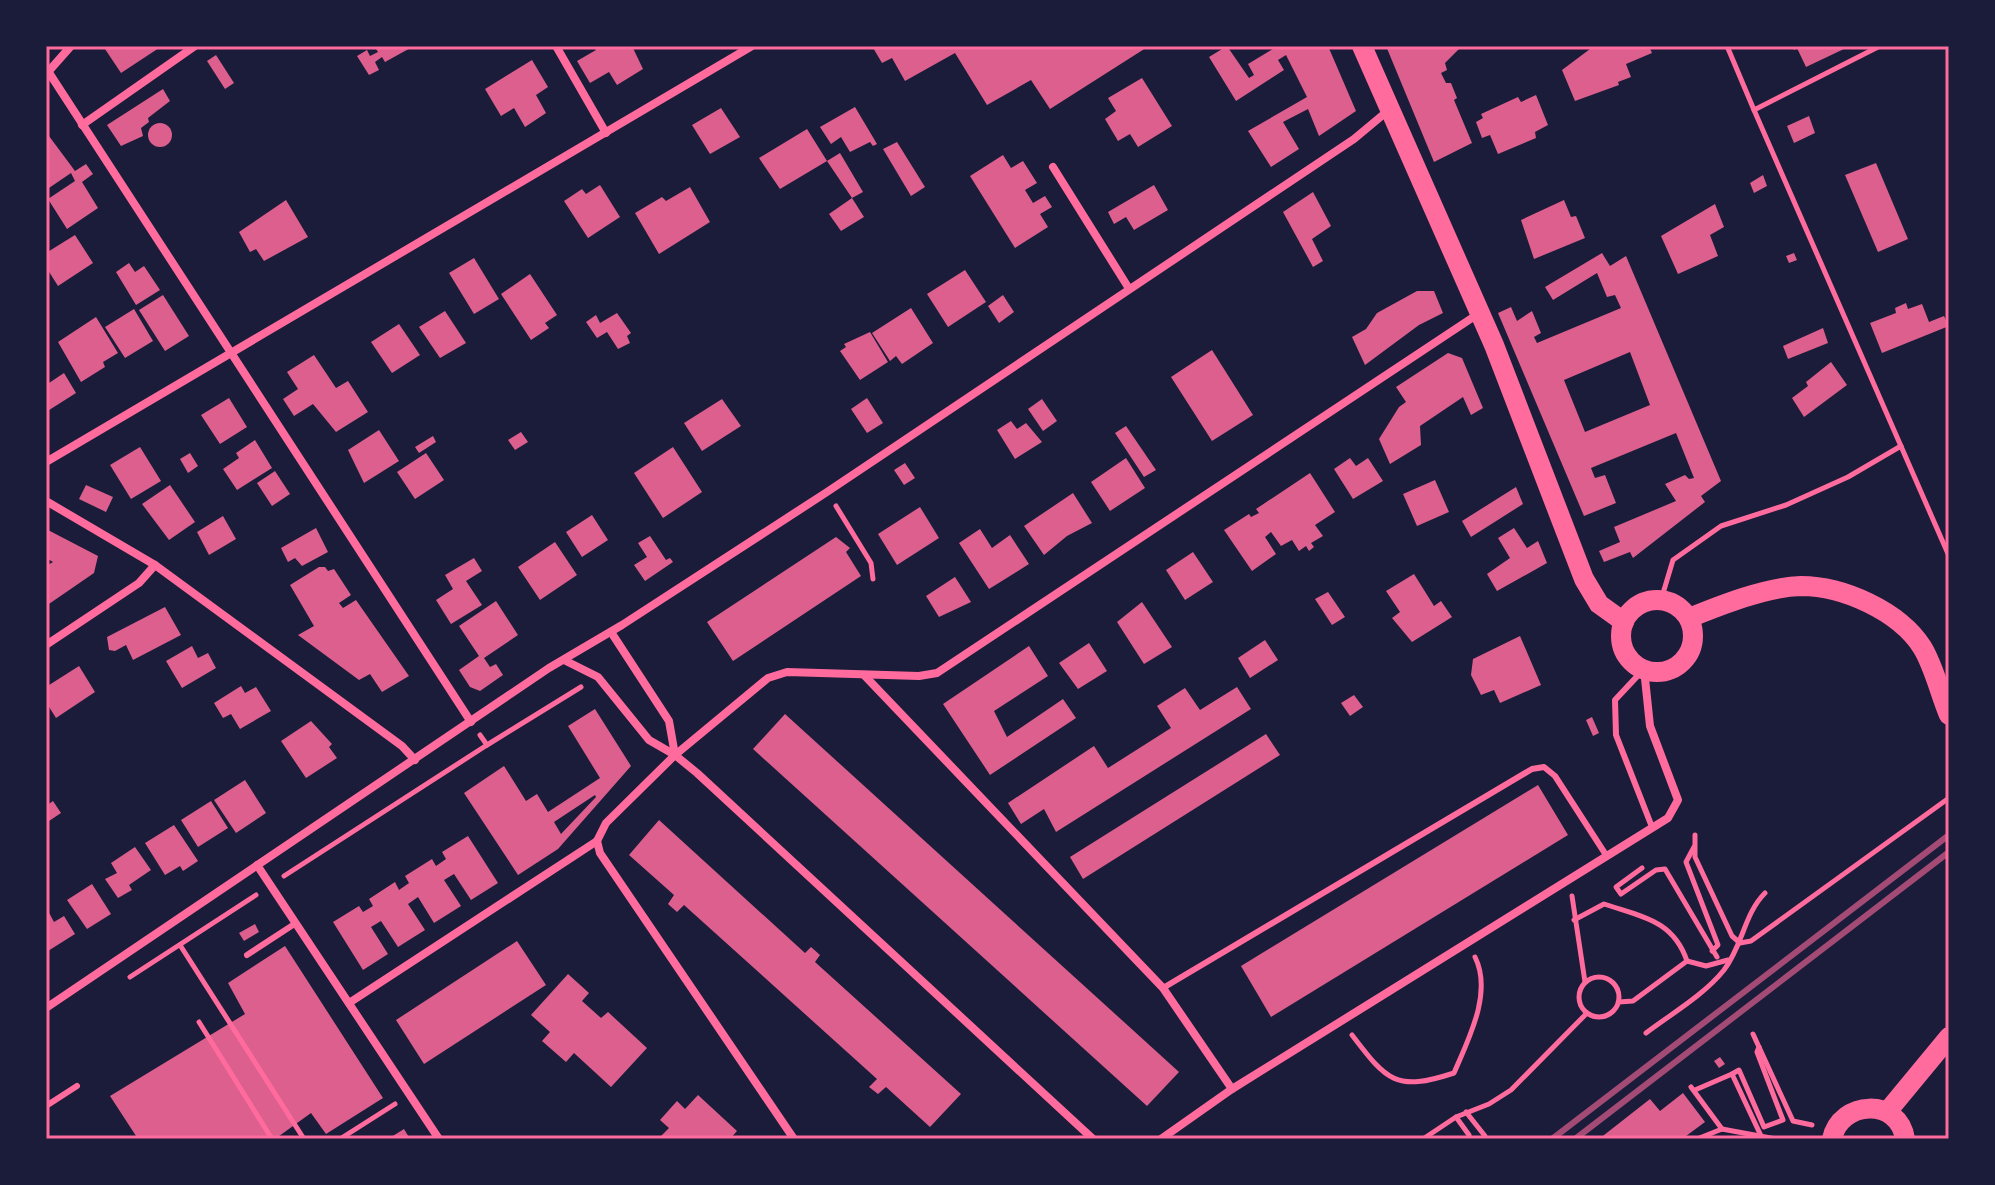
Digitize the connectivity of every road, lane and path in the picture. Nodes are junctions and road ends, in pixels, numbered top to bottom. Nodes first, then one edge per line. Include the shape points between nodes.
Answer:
1 (71, 46) edge
2 (195, 46) edge
3 (556, 46) edge
4 (752, 46) edge
5 (1362, 46) edge
6 (1727, 46) edge
7 (1880, 46) edge
8 (47, 70) edge
9 (1390, 109) junction
10 (1754, 110) junction
11 (82, 125) junction
12 (606, 133) junction
13 (1053, 167) dead end
14 (1128, 287) junction
15 (1480, 313) junction
16 (231, 352) junction
17 (1901, 446) junction
18 (46, 462) edge
19 (827, 492) junction
20 (46, 501) edge
21 (1949, 556) edge
22 (155, 565) junction
23 (873, 579) dead end
24 (1661, 600) junction
25 (1689, 618) junction
26 (1624, 622) junction
27 (611, 632) junction
28 (46, 645) edge
29 (564, 660) junction
30 (1644, 669) junction
31 (863, 674) junction
32 (598, 677) junction
33 (1949, 715) edge
34 (471, 722) junction
35 (487, 745) dead end
36 (675, 755) junction
37 (415, 760) junction
38 (1949, 798) edge
39 (1652, 827) junction
40 (1695, 835) dead end
41 (597, 841) junction
42 (1695, 846) junction
43 (1606, 855) junction
44 (257, 865) junction
45 (1571, 876) junction
46 (1647, 876) junction
47 (1765, 893) dead end
48 (1574, 920) junction
49 (296, 923) junction
50 (1468, 941) junction
51 (1740, 943) junction
52 (180, 945) dead end
53 (1712, 951) junction
54 (247, 955) dead end
55 (1717, 957) dead end
56 (1729, 960) junction
57 (1687, 961) junction
58 (1585, 982) junction
59 (1163, 988) junction
60 (1619, 1002) junction
61 (349, 1003) junction
62 (46, 1008) edge
63 (1587, 1013) junction
64 (1342, 1020) junction
65 (199, 1022) dead end
66 (1646, 1033) dead end
67 (1753, 1034) dead end
68 (1949, 1037) edge
69 (1759, 1047) junction
70 (1732, 1074) junction
71 (77, 1086) dead end
72 (1232, 1089) junction
73 (410, 1095) junction
74 (46, 1106) edge
75 (1466, 1112) junction
76 (1887, 1112) junction
77 (1456, 1117) junction
78 (1793, 1121) dead end
79 (1722, 1129) junction
80 (1469, 1135) dead end
81 (1485, 1136) dead end
82 (1762, 1138) edge
83 (272, 1139) edge
84 (304, 1139) edge
85 (340, 1139) edge
86 (439, 1139) edge
87 (794, 1139) edge
88 (1093, 1139) edge
89 (1161, 1139) edge
90 (1423, 1139) edge
91 (1697, 1139) edge
92 (1776, 1139) edge
93 (1832, 1139) edge
94 (1905, 1139) edge

1 - 8 street
2 - 11 street
3 - 12 street
4 - 12 street
5 - 9 main road
6 - 10 path
7 - 10 path
8 - 11 street
9 - 14 street via 1354,139
9 - 15 main road
10 - 17 path
11 - 16 street
12 - 16 street
13 - 14 street
14 - 19 street
15 - 26 main road via 1584,579 1599,604
15 - 31 street via 937,673
16 - 18 street
16 - 34 street
17 - 21 path
17 - 24 path via 1798,500 1721,526 1673,560
19 - 23 path via 871,563
19 - 27 street
20 - 22 street
22 - 28 street via 139,583
22 - 37 street
24 - 25 main road via 1672,602
24 - 26 main road via 1639,605
25 - 30 main road via 1693,640 1685,660 1666,671
25 - 33 main road via 1730,602 1801,586 1850,596 1887,610 1922,647
26 - 30 main road via 1626,655
27 - 29 street
27 - 36 street via 669,721
29 - 32 street
29 - 34 street
30 - 39 street via 1650,726 1678,800 1668,818
30 - 39 lane via 1615,700 1616,735
31 - 36 street via 787,672 768,678
31 - 59 street
32 - 35 path
32 - 36 street via 649,740
34 - 37 street
36 - 41 street via 606,823
36 - 88 street
37 - 44 street
38 - 51 path via 1751,941
39 - 43 street
40 - 42 path
41 - 61 street
41 - 87 street via 600,853
42 - 51 path via 1695,857
42 - 53 path via 1686,862 1718,945
43 - 45 street
43 - 59 lane via 1555,776 1544,767 1532,769
44 - 49 street
44 - 62 street
45 - 48 path
45 - 50 street
46 - 46 path via 1621,894 1616,887 1642,868
46 - 53 path via 1665,869
47 - 51 path via 1750,908
48 - 57 path via 1604,904 1651,919 1679,938
48 - 58 path
49 - 54 lane
49 - 61 street
50 - 64 street
50 - 64 path via 1478,963 1477,1017 1454,1073 1425,1083 1398,1083 1375,1065
51 - 56 path
52 - 84 path
53 - 55 path
56 - 57 path via 1706,966
56 - 66 path via 1703,989
57 - 60 path via 1633,1001
58 - 60 path via 1609,978 1620,992
58 - 63 path via 1579,998
59 - 72 street
60 - 63 path via 1606,1016
61 - 73 street
63 - 75 path via 1511,1090
64 - 72 street
65 - 83 path
67 - 69 path
68 - 76 main road
69 - 70 path via 1783,1120 1764,1127 1739,1070
69 - 78 path
70 - 79 path via 1693,1088
70 - 82 path
71 - 74 lane
72 - 89 street
73 - 85 path
73 - 86 street
75 - 77 path
75 - 81 path
76 - 93 main road via 1854,1110 1843,1117
76 - 94 main road
77 - 80 path
77 - 90 path
79 - 82 path
79 - 91 path
82 - 92 path

